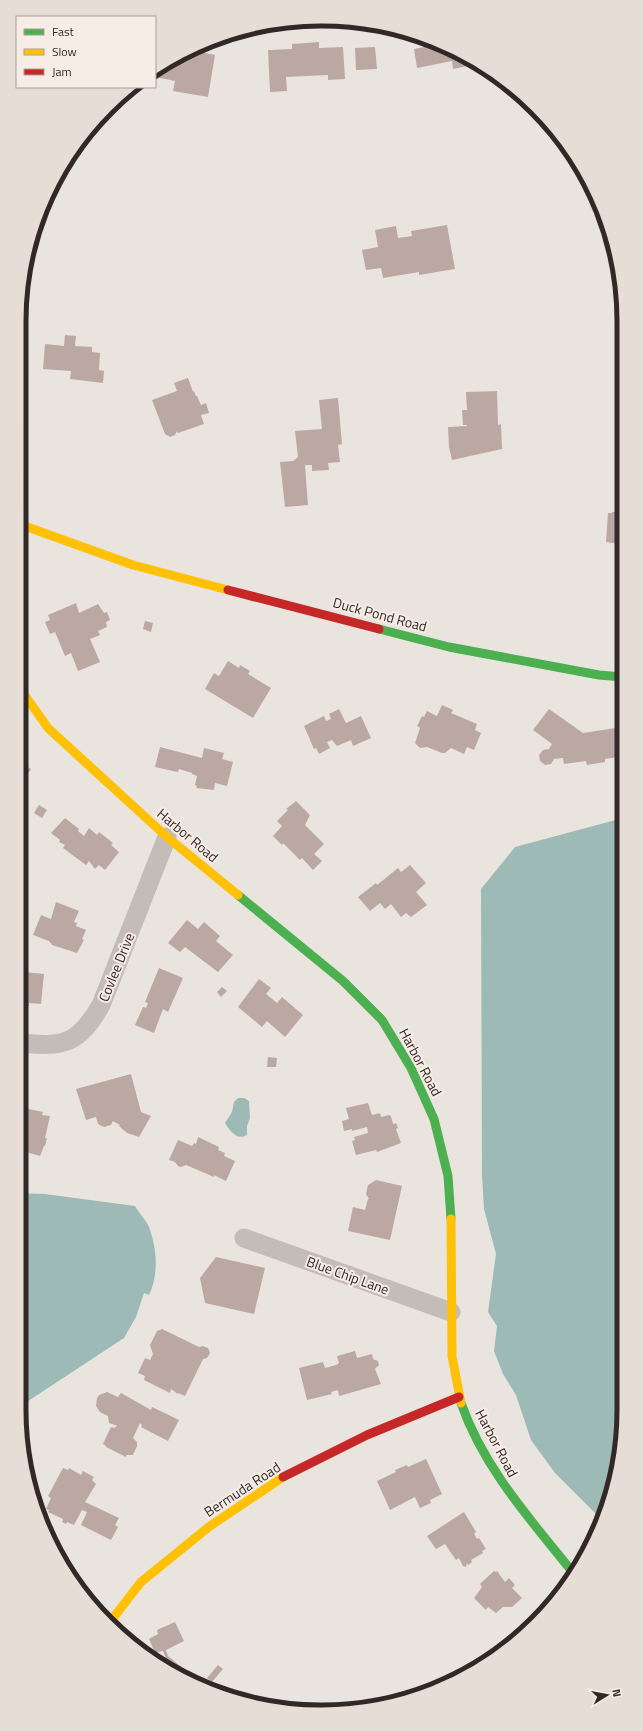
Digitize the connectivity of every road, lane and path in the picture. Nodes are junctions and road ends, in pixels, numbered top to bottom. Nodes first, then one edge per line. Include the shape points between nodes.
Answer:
1 (26, 527) edge
2 (617, 677) edge
3 (26, 697) edge
4 (167, 837) junction
5 (26, 1043) edge
6 (244, 1238) dead end
7 (451, 1312) junction
8 (459, 1397) junction
9 (570, 1569) edge
10 (113, 1618) edge

1 - 2 street, Duck Pond Road via 132,565 449,647
3 - 4 street, Harbor Road via 48,728
4 - 5 street, Covlee Drive via 102,1005 86,1028 69,1041 56,1045
4 - 7 street, Harbor Road via 343,981 382,1020 411,1068 434,1119 448,1176
6 - 7 street, Blue Chip Lane
7 - 8 street, Harbor Road via 452,1356
8 - 9 street, Harbor Road via 469,1426 504,1487
8 - 10 street, Bermuda Road via 367,1435 276,1480 210,1526 141,1582

